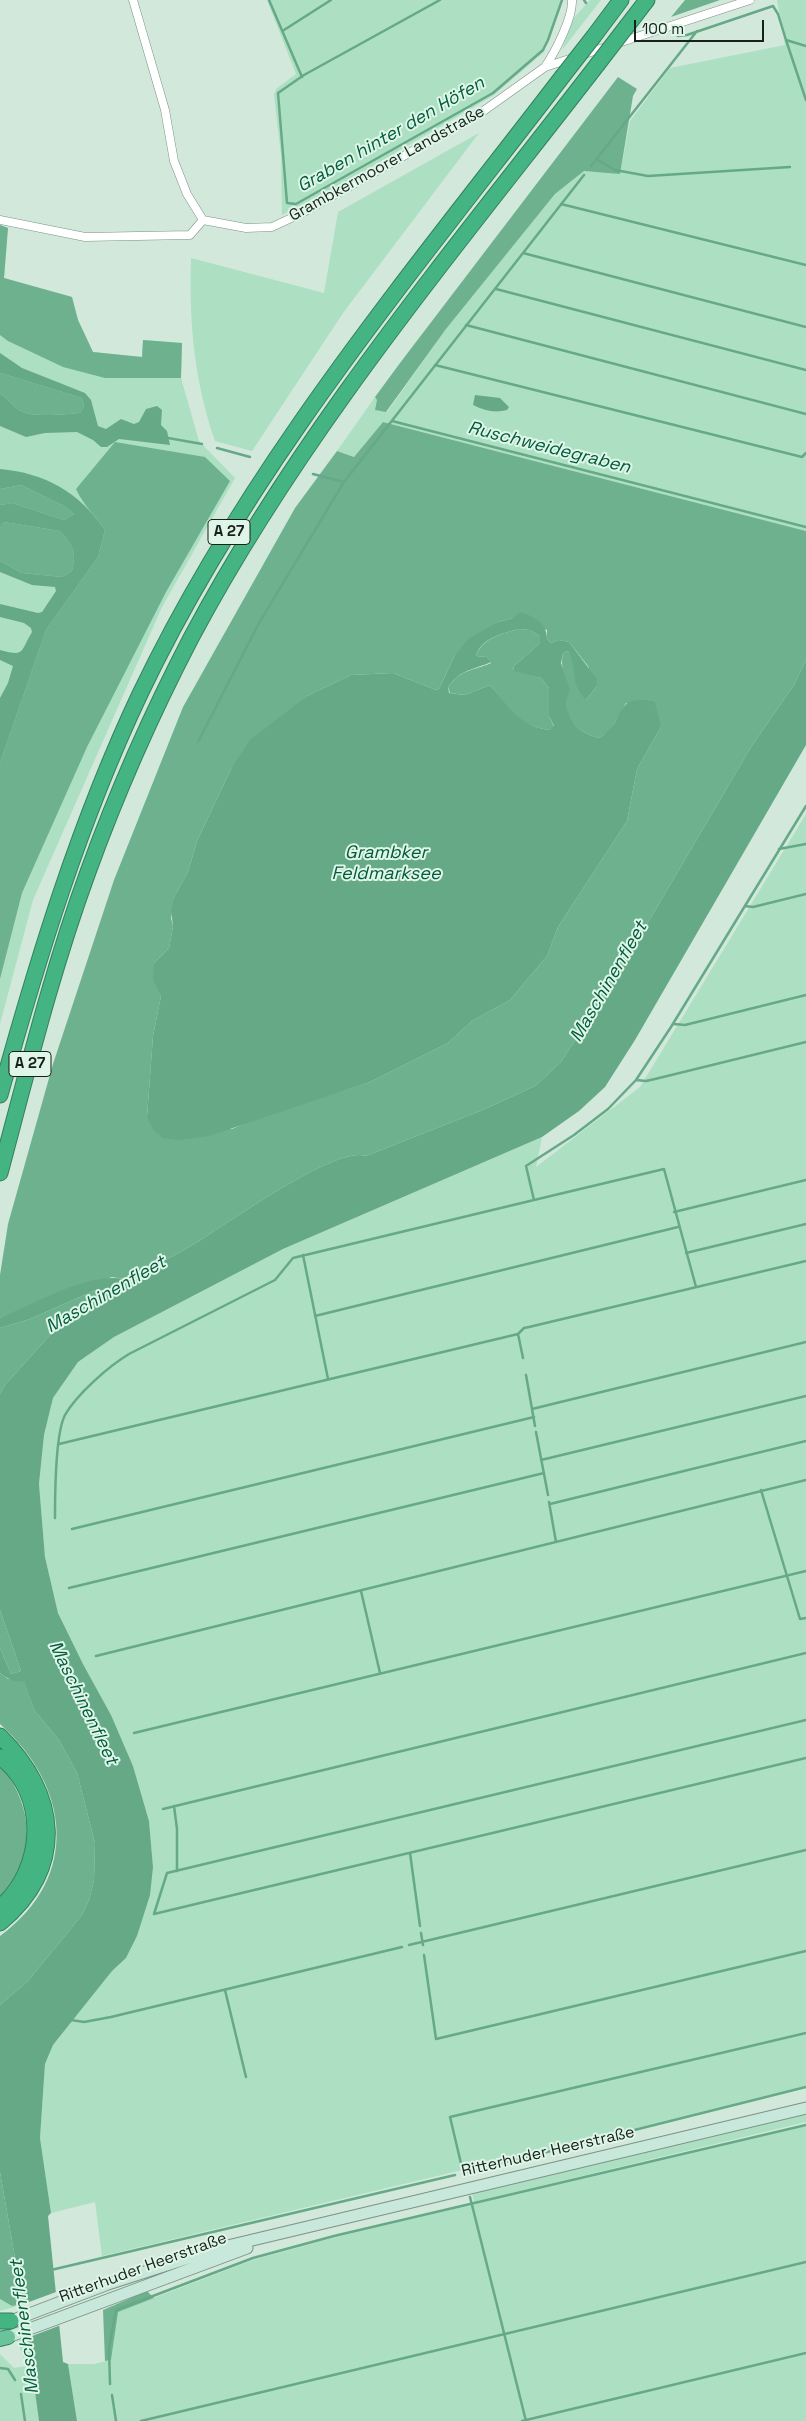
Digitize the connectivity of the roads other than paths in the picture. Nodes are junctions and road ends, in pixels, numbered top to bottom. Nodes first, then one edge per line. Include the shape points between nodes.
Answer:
1 (133, 0) edge
2 (572, 0) edge
3 (622, 0) edge
4 (647, 0) edge
5 (750, 0) edge
6 (544, 67) junction
7 (0, 220) edge
8 (203, 220) junction
9 (0, 1095) edge
10 (0, 1173) edge
11 (0, 1736) edge
12 (0, 1756) edge
13 (0, 1907) edge
14 (0, 1923) edge
15 (806, 2108) edge
16 (161, 2273) junction
17 (108, 2284) junction
18 (78, 2296) junction
19 (94, 2305) junction
20 (60, 2318) junction
21 (7, 2327) edge

1 - 8 street via 165,110 174,161 187,194
2 - 6 street via 571,11 554,53
3 - 9 highway, A 27, bridge via 317,398 221,545 140,694 93,803 39,955
4 - 10 highway, A 27, bridge via 332,411 238,555 192,637 112,810 88,874 60,956
5 - 6 street, Grambkermoorer Landstraße
6 - 8 street, Grambkermoorer Landstraße via 482,112 284,222 272,227 246,228
7 - 8 street via 85,237 190,235
11 - 14 highway via 34,1780 46,1811 48,1832 36,1882 28,1895
12 - 13 highway via 28,1794 36,1826 28,1870 20,1885
15 - 16 main road, Ritterhuder Heerstraße via 219,2248
16 - 17 main road, Ritterhuder Heerstraße
16 - 19 main road, Ritterhuder Heerstraße
17 - 18 main road, Ritterhuder Heerstraße
17 - 19 main road via 94,2300
18 - 20 main road via 79,2304
18 - 21 main road, Ritterhuder Heerstraße
19 - 20 main road, Ritterhuder Heerstraße
20 - 21 main road, Ritterhuder Heerstraße via 25,2331

